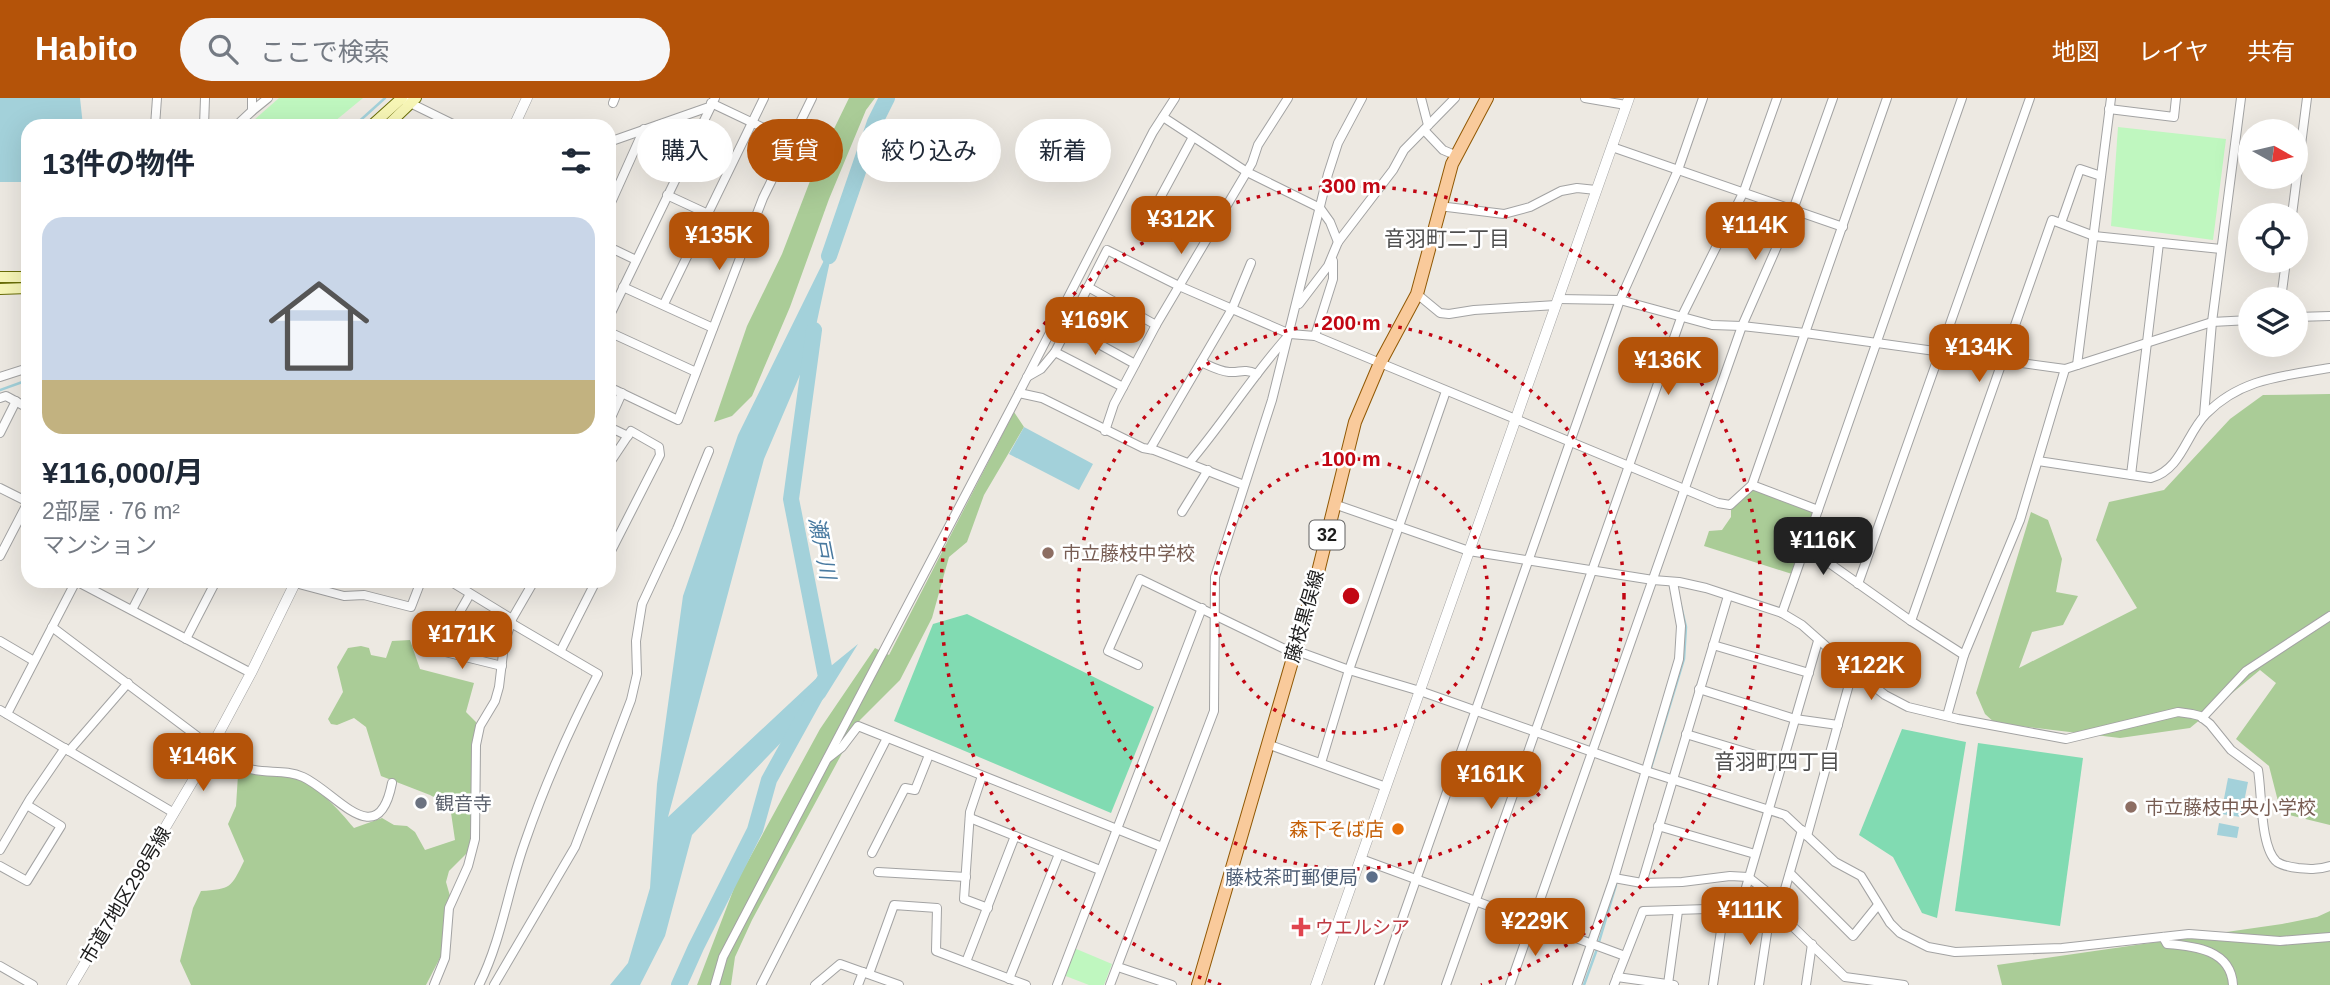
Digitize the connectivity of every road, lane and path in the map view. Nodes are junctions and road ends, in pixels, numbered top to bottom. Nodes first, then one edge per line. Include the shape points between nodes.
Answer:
1 (156, 98) edge
2 (205, 98) edge
3 (252, 98) edge
4 (268, 98) edge
5 (527, 98) edge
6 (764, 98) edge
7 (812, 98) edge
8 (1175, 98) edge
9 (1288, 98) edge
10 (1362, 98) edge
11 (1421, 98) edge
12 (1455, 98) edge
13 (1488, 98) edge
14 (1585, 98) edge
15 (1703, 98) edge
16 (1777, 98) edge
17 (1833, 98) edge
18 (1887, 98) edge
19 (1962, 98) edge
20 (2030, 98) edge
21 (2110, 98) edge
22 (2176, 98) edge
23 (2241, 98) edge
24 (2307, 98) edge
25 (407, 100) edge
26 (1628, 102) edge
27 (712, 103) edge
28 (2109, 110) junction
29 (252, 111) junction
30 (1163, 117) junction
31 (155, 119) edge
32 (204, 119) edge
33 (243, 119) edge
34 (381, 119) edge
35 (392, 119) edge
36 (444, 119) edge
37 (517, 119) edge
38 (670, 119) edge
39 (754, 119) edge
40 (802, 119) edge
41 (747, 120) edge
42 (1426, 128) junction
43 (637, 132) edge
44 (747, 132) edge
45 (1193, 136) junction
46 (616, 139) edge
47 (637, 145) edge
48 (1612, 147) junction
49 (1455, 155) junction
50 (1678, 170) junction
51 (1247, 172) junction
52 (2101, 176) junction
53 (771, 182) edge
54 (1596, 190) junction
55 (1744, 191) junction
56 (616, 192) edge
57 (667, 195) junction
58 (2294, 203) edge
59 (1439, 206) junction
60 (1320, 208) junction
61 (1793, 210) junction
62 (1153, 211) dead end
63 (708, 214) junction
64 (2061, 223) junction
65 (1843, 227) junction
66 (2094, 236) junction
67 (1338, 242) junction
68 (2159, 243) junction
69 (2221, 249) junction
70 (616, 250) edge
71 (1334, 258) junction
72 (636, 260) junction
73 (1251, 263) dead end
74 (0, 277) edge
75 (21, 277) edge
76 (1179, 286) junction
77 (623, 287) junction
78 (1088, 287) junction
79 (21, 288) edge
80 (0, 289) edge
81 (1417, 294) junction
82 (1620, 300) junction
83 (616, 302) edge
84 (1557, 302) junction
85 (664, 304) junction
86 (1297, 307) junction
87 (1232, 309) junction
88 (2330, 316) edge
89 (2308, 317) edge
90 (1681, 318) junction
91 (2238, 321) edge
92 (2212, 322) junction
93 (1156, 325) junction
94 (1742, 326) junction
95 (1068, 327) junction
96 (713, 328) junction
97 (1805, 333) junction
98 (1290, 334) junction
99 (616, 335) edge
100 (1315, 336) junction
101 (1877, 343) junction
102 (2146, 343) junction
103 (1940, 351) junction
104 (1055, 352) junction
105 (2002, 360) junction
106 (1201, 362) junction
107 (1380, 363) junction
108 (1136, 364) junction
109 (2077, 365) junction
110 (2330, 368) edge
111 (2065, 369) junction
112 (21, 370) edge
113 (696, 372) junction
114 (1257, 373) junction
115 (0, 377) edge
116 (1027, 377) junction
117 (1123, 387) junction
118 (616, 390) edge
119 (1446, 391) junction
120 (622, 393) junction
121 (1019, 393) junction
122 (0, 398) edge
123 (16, 401) junction
124 (21, 404) edge
125 (616, 407) edge
126 (2204, 415) junction
127 (1516, 419) junction
128 (616, 428) edge
129 (1105, 430) junction
130 (0, 433) edge
131 (628, 436) junction
132 (1569, 442) junction
133 (1150, 449) junction
134 (709, 451) dead end
135 (616, 454) edge
136 (2038, 461) junction
137 (1189, 463) junction
138 (1628, 467) junction
139 (1209, 470) junction
140 (2130, 475) junction
141 (1244, 485) junction
142 (1752, 485) junction
143 (0, 488) edge
144 (1684, 488) junction
145 (21, 498) edge
146 (1334, 504) junction
147 (1818, 510) junction
148 (1182, 512) dead end
149 (21, 516) edge
150 (1399, 527) junction
151 (616, 541) edge
152 (1805, 546) junction
153 (1469, 551) junction
154 (0, 556) edge
155 (1528, 561) junction
156 (1592, 570) junction
157 (1653, 580) junction
158 (1672, 582) junction
159 (1858, 584) junction
160 (72, 588) edge
161 (90, 588) edge
162 (143, 588) edge
163 (212, 588) edge
164 (293, 588) edge
165 (317, 588) edge
166 (418, 588) edge
167 (461, 588) edge
168 (530, 588) edge
169 (592, 588) edge
170 (470, 594) junction
171 (1728, 596) junction
172 (1202, 608) junction
173 (132, 610) junction
174 (1782, 613) junction
175 (1214, 614) junction
176 (2330, 616) edge
177 (512, 621) junction
178 (1911, 621) junction
179 (52, 627) junction
180 (450, 629) dead end
181 (186, 639) junction
182 (0, 641) edge
183 (1818, 641) junction
184 (1713, 645) junction
185 (429, 648) dead end
186 (561, 650) junction
187 (1294, 652) junction
188 (1964, 654) junction
189 (34, 661) junction
190 (1138, 665) dead end
191 (502, 666) junction
192 (1349, 670) junction
193 (1853, 670) junction
194 (251, 673) junction
195 (1809, 673) junction
196 (128, 682) junction
197 (1699, 689) junction
198 (1420, 691) junction
199 (1475, 711) junction
200 (4, 712) edge
201 (1947, 716) junction
202 (2202, 718) junction
203 (1795, 719) junction
204 (1838, 725) junction
205 (1535, 732) junction
206 (1686, 734) junction
207 (887, 738) junction
208 (1267, 744) junction
209 (212, 746) junction
210 (67, 750) junction
211 (1592, 751) junction
212 (929, 755) junction
213 (825, 761) junction
214 (1782, 762) junction
215 (1321, 763) junction
216 (1646, 771) junction
217 (982, 776) junction
218 (1672, 778) junction
219 (393, 783) dead end
220 (1386, 787) junction
221 (27, 805) junction
222 (1768, 809) junction
223 (174, 813) junction
224 (970, 818) junction
225 (1658, 826) junction
226 (1116, 830) junction
227 (1804, 833) junction
228 (1016, 836) junction
229 (1162, 848) junction
230 (0, 850) edge
231 (872, 853) dead end
232 (1059, 854) junction
233 (1755, 854) junction
234 (1361, 859) junction
235 (0, 866) edge
236 (2330, 866) edge
237 (1100, 870) junction
238 (878, 872) dead end
239 (1790, 873) junction
240 (966, 877) junction
241 (1614, 877) junction
242 (1748, 877) junction
243 (1416, 879) junction
244 (1642, 883) junction
245 (1475, 900) junction
246 (1878, 905) junction
247 (988, 908) junction
248 (1740, 908) junction
249 (1724, 910) junction
250 (1678, 911) junction
251 (1770, 913) junction
252 (1532, 921) junction
253 (2163, 937) junction
254 (2330, 937) edge
255 (1593, 942) junction
256 (1812, 944) junction
257 (1625, 956) junction
258 (966, 962) junction
259 (0, 966) edge
260 (1118, 968) junction
261 (866, 973) junction
262 (1009, 979) junction
263 (1615, 981) edge
264 (1852, 982) edge
265 (1668, 984) edge
266 (33, 985) edge
267 (72, 985) edge
268 (434, 985) edge
269 (479, 985) edge
270 (494, 985) edge
271 (715, 985) edge
272 (761, 985) edge
273 (815, 985) edge
274 (858, 985) edge
275 (899, 985) edge
276 (1026, 985) edge
277 (1057, 985) edge
278 (1110, 985) edge
279 (1172, 985) edge
280 (1198, 985) edge
281 (1316, 985) edge
282 (1379, 985) edge
283 (1446, 985) edge
284 (1510, 985) edge
285 (1577, 985) edge
286 (1674, 985) edge
287 (1713, 985) edge
288 (1759, 985) edge
289 (1806, 985) edge
290 (1899, 985) edge
291 (1904, 985) edge
292 (2233, 985) edge

1 - 31 street
2 - 32 street
3 - 29 street
4 - 29 street
5 - 37 street
6 - 39 street
7 - 40 street
8 - 30 street
9 - 51 street
10 - 60 street via 1338,143
11 - 42 street
12 - 42 street
13 - 49 main road, 藤枝黒俣線 / 32
14 - 26 street
15 - 50 street
16 - 55 street
17 - 61 street
18 - 65 street
19 - 101 street
20 - 103 street
21 - 28 street
22 - 28 street via 2174,117
23 - 69 street
24 - 58 street
25 - 34 main road
25 - 35 main road
25 - 36 street
26 - 48 street
27 - 38 street
27 - 41 street
27 - 57 street
28 - 52 street
29 - 33 street
30 - 45 street
30 - 116 street
42 - 49 street via 1443,149
42 - 67 street via 1404,150
43 - 46 street
44 - 63 street
45 - 51 street
45 - 62 street
47 - 56 street
48 - 50 street
48 - 54 street
49 - 59 main road, 藤枝黒俣線 / 32
50 - 55 street
50 - 82 street
51 - 60 street
51 - 76 street
52 - 64 street via 2080,170
52 - 66 street
53 - 96 street
54 - 59 street via 1561,191 1504,214
54 - 84 street
55 - 61 street
55 - 90 street
57 - 63 street
57 - 72 street
59 - 81 main road, 藤枝黒俣線 / 32
60 - 67 street
60 - 86 street
61 - 65 street
61 - 94 street
63 - 85 street
64 - 66 street
64 - 105 street via 2052,220
65 - 97 street
66 - 68 street
66 - 109 street
67 - 71 street
68 - 69 street
68 - 102 street
69 - 92 street
70 - 72 street
71 - 86 street
71 - 100 street via 1333,279
72 - 77 street
73 - 87 street
74 - 75 main road
76 - 78 street via 1107,250
76 - 87 street
76 - 93 street
77 - 83 street
77 - 85 street
78 - 93 street
78 - 95 street
79 - 80 main road
81 - 84 street via 1440,313 1449,314
81 - 107 main road, 藤枝黒俣線 / 32
82 - 84 street
82 - 90 street
82 - 132 street
84 - 127 street
85 - 96 street
86 - 98 street
87 - 98 street
87 - 106 street
88 - 89 street
90 - 94 street
90 - 138 street
91 - 92 street
92 - 102 street
92 - 126 street
93 - 108 street
94 - 97 street
94 - 144 street
95 - 104 street
95 - 108 street
96 - 113 street
97 - 101 street
97 - 142 street
98 - 100 street
98 - 114 street
98 - 141 street
99 - 113 street
100 - 107 street
101 - 103 street
101 - 147 street
102 - 109 street
102 - 140 street
103 - 105 street
103 - 159 street
104 - 116 street
104 - 117 street
105 - 111 street
105 - 178 street
106 - 114 street via 1222,371
106 - 133 street
107 - 119 street
107 - 146 main road, 藤枝黒俣線 / 32 via 1355,422
108 - 117 street
109 - 111 street
110 - 126 street via 2242,386
111 - 136 street
112 - 115 street
113 - 120 street via 678,420
114 - 137 street
116 - 121 street
117 - 129 street
118 - 120 street
119 - 127 street
119 - 150 street
120 - 125 street
121 - 129 street via 1042,398
121 - 213 street
122 - 123 street
123 - 124 street
123 - 130 street
126 - 140 street via 2175,462 2162,474 2151,478
127 - 132 street
127 - 153 street
128 - 131 street
129 - 133 street
131 - 135 street
131 - 151 street via 631,431 660,447 660,455
132 - 138 street
132 - 155 street
133 - 137 street
134 - 270 street via 642,604 631,700 575,847
136 - 140 street
136 - 188 street via 2021,520
137 - 139 street
138 - 144 street
138 - 156 street
139 - 141 street
139 - 148 street
141 - 175 street via 1215,577
142 - 144 street via 1730,505
142 - 147 street
143 - 145 street
144 - 157 street
146 - 150 street
146 - 187 main road, 藤枝黒俣線 / 32
147 - 152 street
149 - 154 street
150 - 153 street
150 - 192 street
152 - 159 street
152 - 174 street
153 - 155 street
153 - 198 street
155 - 156 street
155 - 199 street
156 - 157 street
156 - 205 street
157 - 158 street
157 - 211 street
158 - 171 street
158 - 216 street via 1681,648
159 - 178 street
160 - 179 street
161 - 173 street
162 - 173 street
163 - 181 street
164 - 194 street, 市道7地区298号線
165 - 166 street via 411,607
167 - 170 street
168 - 177 street
169 - 186 street
170 - 177 street
170 - 180 street
171 - 174 street
171 - 184 street
172 - 175 street
172 - 190 street via 1140,579 1108,651
172 - 226 street
173 - 181 street
174 - 183 street
175 - 187 street
175 - 229 street via 1213,711
176 - 202 street via 2246,671
177 - 186 street
177 - 191 street
178 - 188 street
179 - 189 street
179 - 196 street
181 - 194 street
182 - 189 street
183 - 193 street
183 - 195 street
184 - 195 street
184 - 197 street
185 - 191 street
186 - 269 street via 598,674 570,728 524,843 498,940
187 - 192 street
187 - 208 main road, 藤枝黒俣線 / 32
188 - 201 street
189 - 200 street
191 - 268 street via 497,694 480,726 476,745 475,839 449,908 445,958
192 - 198 street
192 - 215 street
193 - 201 street via 1908,707
193 - 204 street
194 - 209 street, 市道7地区298号線
195 - 203 street
196 - 209 street
196 - 210 street
197 - 203 street
197 - 206 street
198 - 199 street
198 - 220 street
199 - 205 street
199 - 243 street
200 - 210 street
201 - 202 street via 2066,739 2178,712
202 - 236 street via 2231,750 2258,770 2265,835 2273,858 2287,866 2319,870
203 - 204 street
203 - 214 street
204 - 227 street
205 - 211 street
205 - 245 street
206 - 214 street
206 - 218 street
207 - 212 street
207 - 213 street via 858,726
207 - 272 street
208 - 215 street
208 - 280 main road, 藤枝黒俣線 / 32
209 - 219 street via 230,761 252,770 304,777 356,816 366,818 381,812
209 - 223 street, 市道7地区298号線
210 - 221 street
210 - 223 street
211 - 216 street
211 - 252 street
212 - 217 street
212 - 231 street via 915,790 905,788
213 - 271 street via 723,957
214 - 222 street
215 - 220 street
216 - 218 street
216 - 241 street
217 - 224 street
217 - 226 street
218 - 222 street
218 - 225 street
220 - 234 street
221 - 230 street
221 - 235 street via 61,826 27,881
222 - 227 street via 1785,815
222 - 233 street
223 - 267 street, 市道7地区298号線
224 - 228 street
224 - 240 street
225 - 233 street
225 - 244 street
226 - 229 street
226 - 237 street
227 - 239 street
227 - 246 street via 1835,862 1861,876
228 - 232 street
228 - 247 street
229 - 260 street
232 - 237 street
232 - 262 street
233 - 242 street
234 - 243 street
234 - 281 street
237 - 277 street
238 - 240 street
239 - 242 street via 1781,903
239 - 246 street via 1853,936
240 - 247 street via 964,899
241 - 244 street
241 - 255 street
242 - 244 street
242 - 248 street
243 - 245 street
243 - 282 street
245 - 252 street
245 - 283 street
246 - 253 street via 1900,933 1928,947 1955,952 2062,948
247 - 258 street
248 - 249 street
248 - 251 street
249 - 250 street
249 - 287 street
250 - 257 street via 1643,911
250 - 265 street
251 - 256 street via 1786,920
251 - 288 street
252 - 255 street
252 - 284 street
253 - 254 street via 2204,934 2280,941
253 - 292 street via 2166,944 2205,949 2218,956 2228,965
255 - 257 street
255 - 285 street
256 - 264 street
256 - 289 street
257 - 263 street
258 - 261 street via 936,951 937,908 894,905
258 - 262 street
259 - 266 street
260 - 278 street
260 - 279 street
261 - 273 street via 840,964
261 - 274 street
261 - 275 street
262 - 276 street
263 - 265 street
264 - 290 street
265 - 286 street
290 - 291 street

